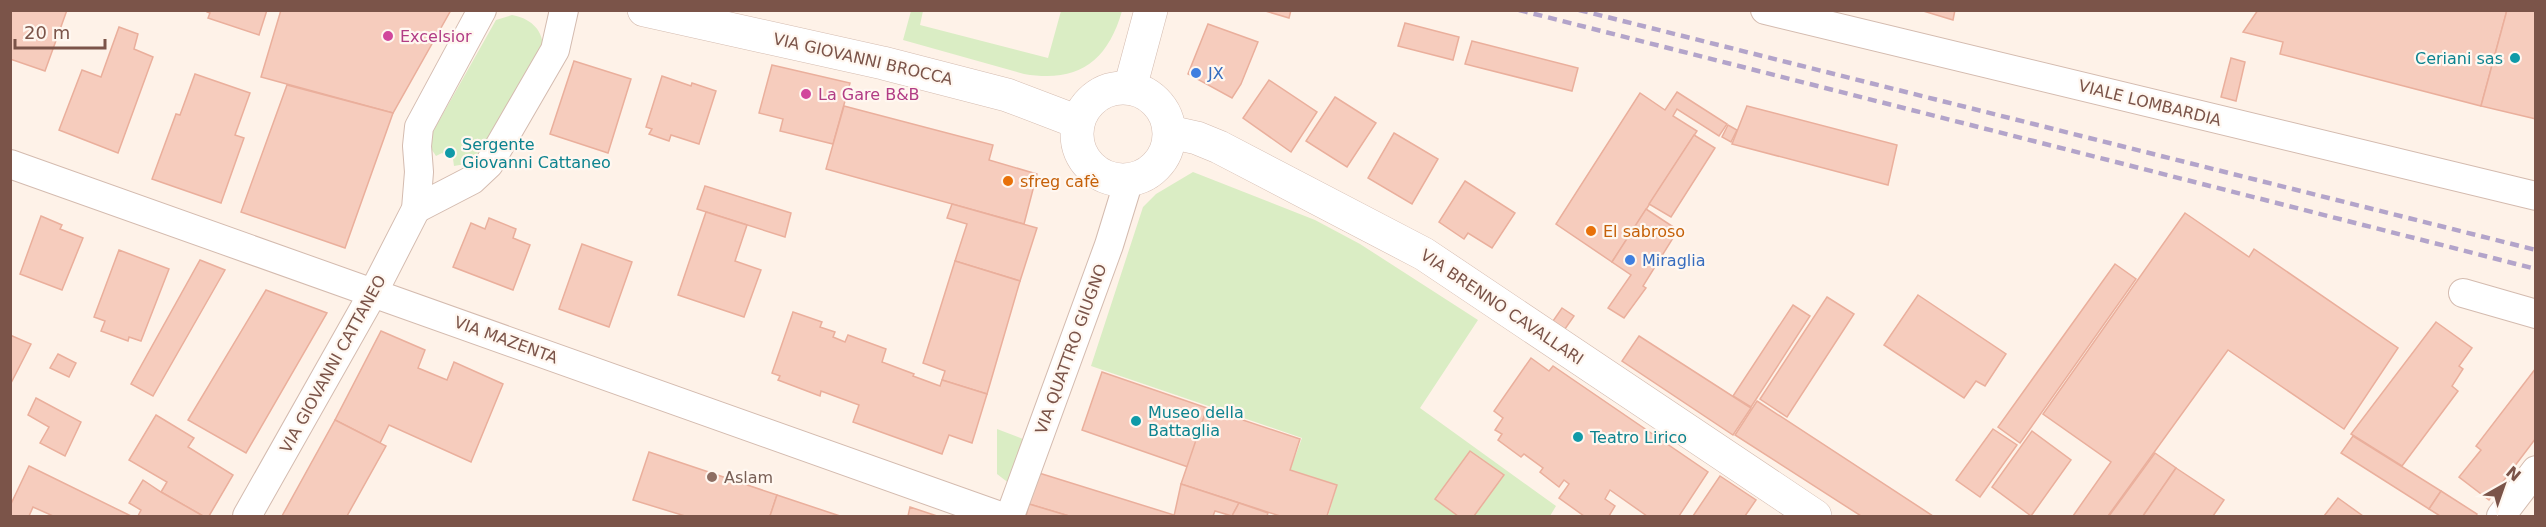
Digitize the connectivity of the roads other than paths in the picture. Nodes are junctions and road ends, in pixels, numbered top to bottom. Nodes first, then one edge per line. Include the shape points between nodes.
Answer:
1 (482, 10) edge
2 (564, 10) edge
3 (644, 10) edge
4 (1151, 10) edge
5 (1765, 10) edge
6 (1130, 88) junction
7 (1078, 122) junction
8 (1170, 132) junction
9 (10, 164) edge
10 (1129, 180) junction
11 (2535, 196) edge
12 (416, 209) junction
13 (374, 293) junction
14 (2463, 293) dead end
15 (2535, 314) edge
16 (2535, 470) edge
17 (247, 516) edge
18 (1000, 516) edge
19 (1010, 516) edge
20 (1815, 516) edge
21 (2501, 516) edge

1 - 12 street, VIA GIOVANNI CATTANEO via 419,127
2 - 12 street via 555,50 489,164 472,180
3 - 7 street, VIA GIOVANNI BROCCA via 883,63 1006,95
4 - 6 street
5 - 11 street, VIALE LOMBARDIA
6 - 7 street via 1096,96
6 - 8 street via 1155,100 1166,115
7 - 10 street via 1079,148 1088,163 1104,176
8 - 10 street via 1168,148 1157,166 1144,176
8 - 20 street, VIA BRENNO CAVALLARI via 1219,147 1424,254
9 - 13 street, VIA MAZENTA
10 - 19 street, VIA QUATTRO GIUGNO
12 - 13 street, VIA GIOVANNI CATTANEO
13 - 17 street, VIA GIOVANNI CATTANEO
13 - 18 street, VIA MAZENTA
14 - 15 street
16 - 21 street

